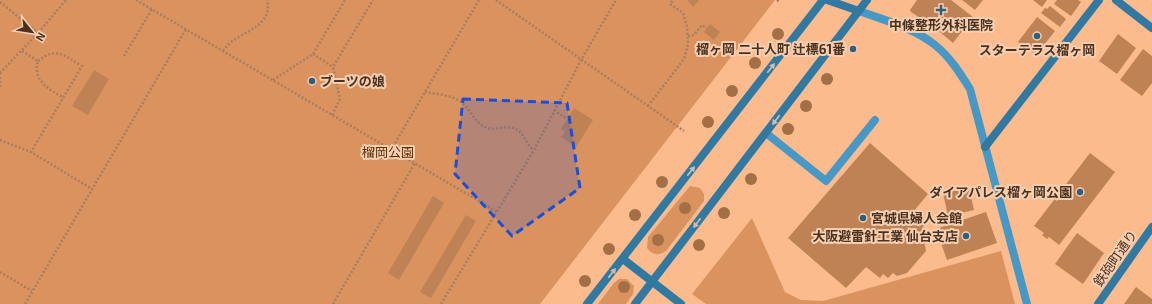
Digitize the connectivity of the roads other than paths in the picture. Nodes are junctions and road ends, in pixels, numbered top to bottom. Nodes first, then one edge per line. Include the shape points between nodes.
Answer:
1 (823, 0) edge
2 (827, 0) edge
3 (867, 0) edge
4 (1099, 0) edge
5 (1116, 0) edge
6 (859, 11) junction
7 (1152, 28) edge
8 (875, 120) dead end
9 (766, 133) junction
10 (985, 147) junction
11 (1152, 227) edge
12 (623, 259) junction
13 (652, 282) junction
14 (588, 304) edge
15 (635, 304) edge
16 (681, 304) edge
17 (1027, 304) edge
18 (1098, 304) edge

12 -> 1 street
2 - 6 street
3 - 6 street
4 - 10 street
5 - 7 street
6 -> 9 street
6 - 10 street via 915,33 935,45 954,64 970,89
8 - 9 street via 826,181
9 -> 13 street
10 - 17 street
11 - 18 street, 鉄砲町通り
12 - 13 street
14 -> 12 street
13 - 15 street
13 - 16 street

